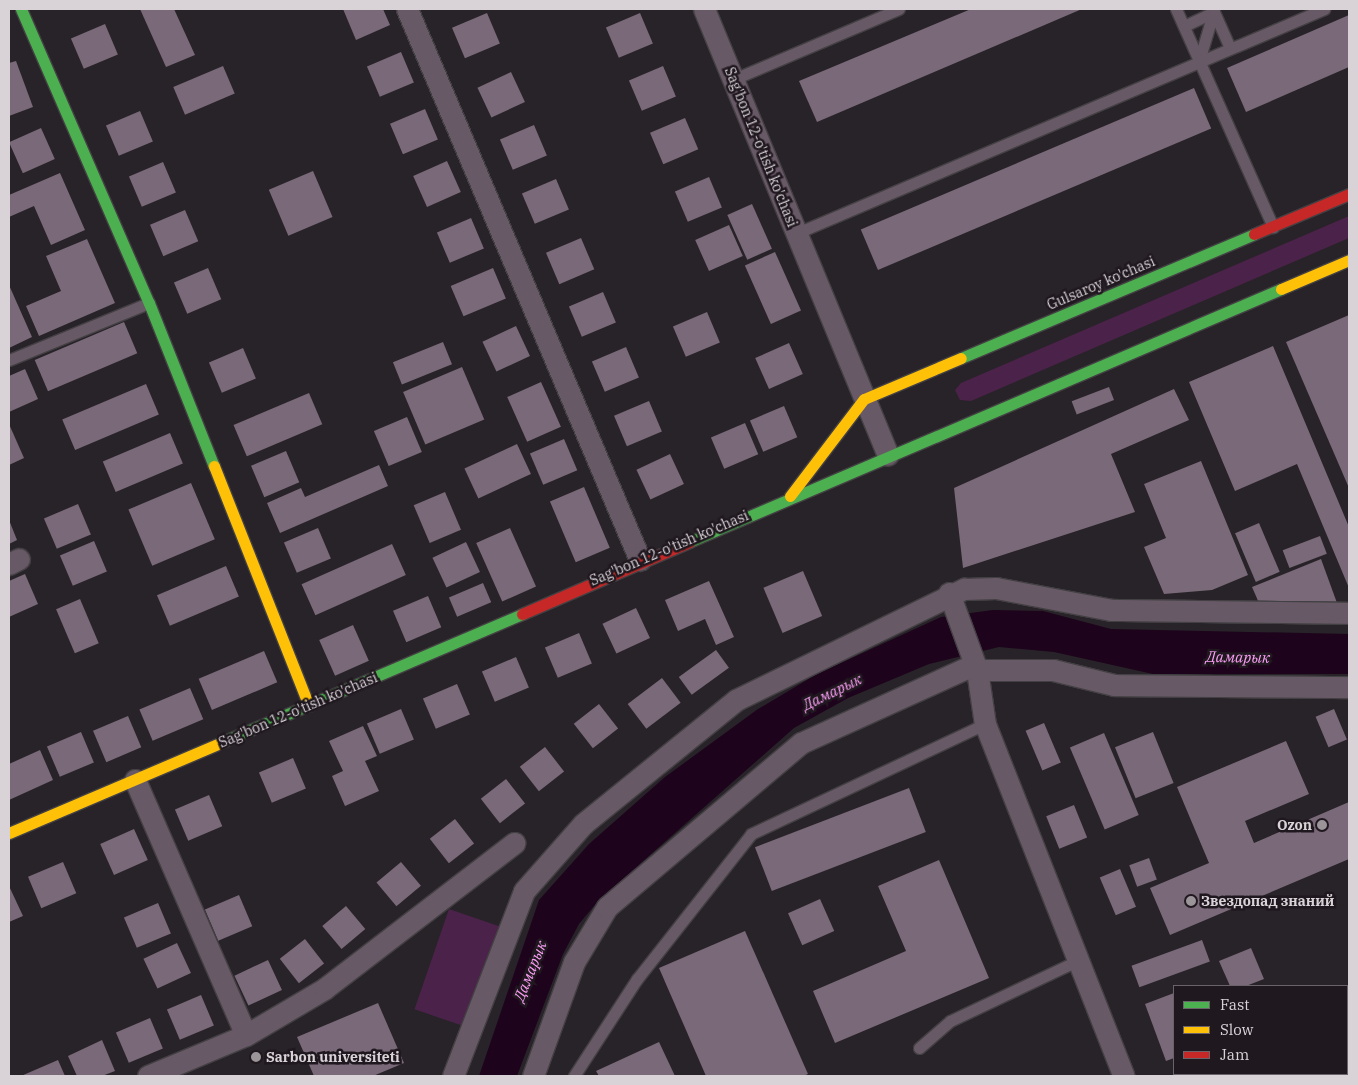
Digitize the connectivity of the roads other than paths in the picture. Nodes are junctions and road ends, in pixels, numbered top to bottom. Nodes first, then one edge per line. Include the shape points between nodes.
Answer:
1 (20, 9) edge
2 (407, 9) edge
3 (704, 9) edge
4 (899, 9) edge
5 (1176, 9) edge
6 (1324, 9) edge
7 (1214, 11) edge
8 (1184, 26) junction
9 (1230, 48) junction
10 (1199, 61) junction
11 (734, 79) junction
12 (1349, 194) edge
13 (1273, 227) junction
14 (797, 233) junction
15 (1349, 260) edge
16 (149, 303) junction
17 (9, 360) edge
18 (864, 399) junction
19 (888, 455) junction
20 (789, 497) junction
21 (640, 560) junction
22 (949, 593) junction
23 (1349, 613) edge
24 (976, 667) junction
25 (1349, 687) edge
26 (309, 706) junction
27 (985, 724) junction
28 (135, 780) junction
29 (9, 833) edge
30 (514, 844) dead end
31 (1079, 960) junction
32 (246, 1035) junction
33 (919, 1048) dead end
34 (148, 1076) edge
35 (452, 1076) edge
36 (533, 1076) edge
37 (574, 1076) edge
38 (1124, 1076) edge

1 - 16 main road
2 - 21 street
3 - 11 street, Sag'bon 12-o'tish ko'chasi
4 - 11 lane
5 - 8 lane
6 - 9 lane
7 - 8 lane
7 - 9 lane
7 - 10 lane
8 - 10 lane
9 - 10 lane
10 - 13 lane
10 - 14 lane
11 - 14 street, Sag'bon 12-o'tish ko'chasi
12 - 13 main road, Gulsaroy ko'chasi
13 - 18 main road, Gulsaroy ko'chasi
14 - 18 street, Sag'bon 12-o'tish ko'chasi
15 - 19 main road
16 - 17 lane
16 - 26 main road
18 - 19 street, Sag'bon 12-o'tish ko'chasi
18 - 20 main road
19 - 20 main road, Sag'bon 12-o'tish ko'chasi
20 - 21 main road, Sag'bon 12-o'tish ko'chasi
21 - 26 main road, Sag'bon 12-o'tish ko'chasi
22 - 23 street via 996,588 1111,610
22 - 24 street
22 - 35 street via 736,700 583,824 524,891
24 - 25 street via 1053,670 1114,685
24 - 27 street
24 - 36 street via 802,743 607,907 574,962
26 - 28 main road, Sag'bon 12-o'tish ko'chasi
27 - 31 street
27 - 37 lane via 751,834 637,979
28 - 29 main road, Sag'bon 12-o'tish ko'chasi
28 - 32 street
30 - 32 street via 324,989
31 - 33 lane via 950,1021
31 - 38 street
32 - 34 street

